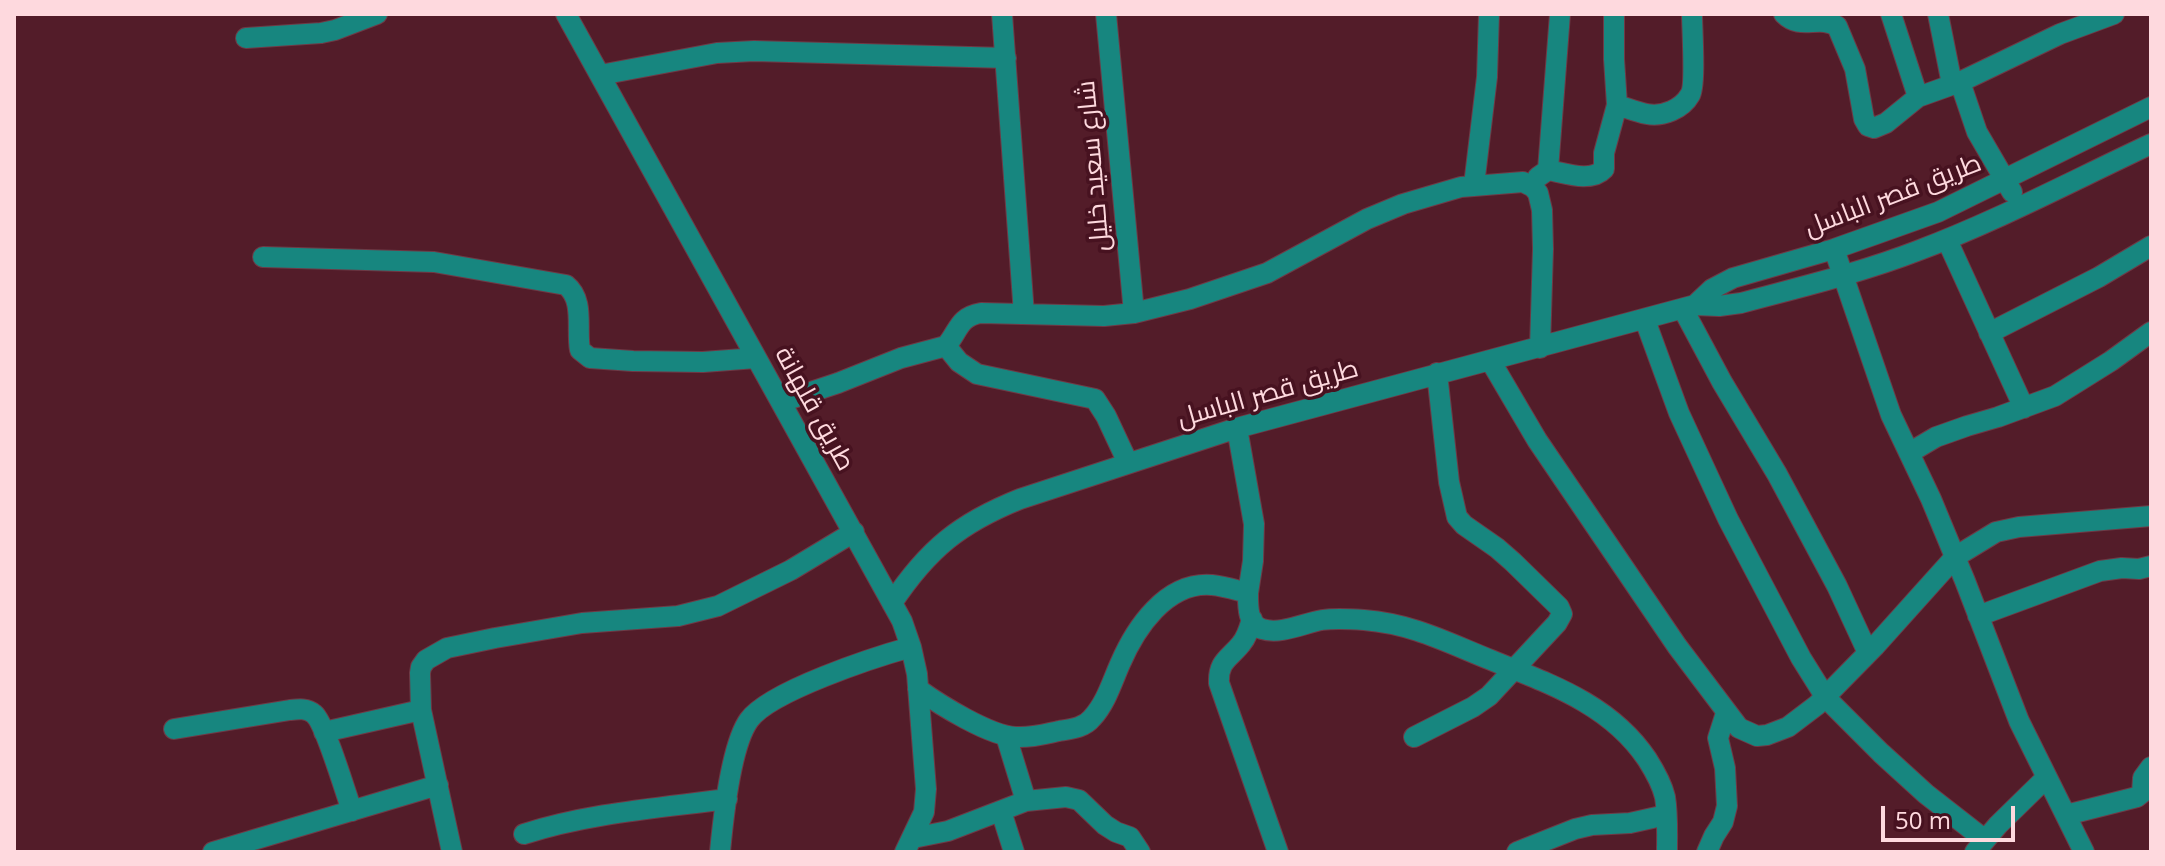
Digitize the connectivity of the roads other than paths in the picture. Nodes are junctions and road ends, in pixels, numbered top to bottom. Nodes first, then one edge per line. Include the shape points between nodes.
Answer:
1 (377, 14) edge
2 (566, 14) edge
3 (1002, 14) edge
4 (1106, 14) edge
5 (1489, 14) edge
6 (1560, 14) edge
7 (1614, 14) edge
8 (1692, 14) edge
9 (1784, 14) edge
10 (1891, 14) edge
11 (1938, 14) edge
12 (2114, 14) edge
13 (246, 38) dead end
14 (1006, 58) junction
15 (600, 75) junction
16 (1956, 83) junction
17 (1918, 97) junction
18 (1617, 105) junction
19 (2151, 107) edge
20 (2151, 144) edge
21 (1548, 170) junction
22 (2005, 180) junction
23 (1528, 184) junction
24 (1474, 185) junction
25 (2020, 206) junction
26 (1947, 240) junction
27 (2151, 246) edge
28 (1834, 249) junction
29 (263, 257) dead end
30 (1842, 275) junction
31 (1689, 307) junction
32 (1134, 313) junction
33 (1024, 314) junction
34 (1645, 320) junction
35 (2151, 332) edge
36 (1989, 333) junction
37 (946, 346) junction
38 (1540, 348) junction
39 (756, 358) junction
40 (1490, 360) junction
41 (1437, 373) junction
42 (781, 402) junction
43 (2024, 408) junction
44 (1237, 428) junction
45 (1909, 453) junction
46 (1128, 463) junction
47 (2151, 516) edge
48 (854, 532) junction
49 (1955, 557) junction
50 (2151, 566) edge
51 (1248, 593) junction
52 (892, 603) junction
53 (1978, 616) junction
54 (1252, 619) junction
55 (911, 647) junction
56 (1868, 653) junction
57 (1515, 670) junction
58 (918, 689) junction
59 (1826, 698) junction
60 (421, 710) junction
61 (1726, 713) junction
62 (174, 729) dead end
63 (324, 732) junction
64 (1006, 736) junction
65 (1414, 737) dead end
66 (2151, 767) edge
67 (2046, 778) junction
68 (438, 785) junction
69 (727, 799) junction
70 (1026, 801) junction
71 (352, 811) junction
72 (1001, 811) junction
73 (1666, 815) junction
74 (2066, 815) junction
75 (524, 834) dead end
76 (918, 844) edge
77 (1980, 846) edge
78 (213, 852) edge
79 (452, 852) edge
80 (720, 852) edge
81 (1014, 852) edge
82 (1140, 852) edge
83 (1278, 852) edge
84 (1517, 852) edge
85 (1667, 852) edge
86 (1707, 852) edge
87 (2084, 852) edge

1 - 13 street via 321,33
2 - 15 street, طريق قلهانة
3 - 14 street
4 - 32 street, شارع سعيد خليل
5 - 24 street
6 - 21 street
7 - 18 street
8 - 18 street via 1690,97 1661,114
9 - 17 street via 1795,23 1837,26 1855,69 1868,126 1886,123
10 - 17 street
11 - 16 street
12 - 16 street
14 - 15 street via 754,51
14 - 33 street
15 - 39 street, طريق قلهانة
16 - 17 street
16 - 22 street
18 - 21 street via 1603,172 1588,176
19 - 22 street, طريق قصر الباسل
20 - 25 street, طريق قصر الباسل
21 - 23 street
22 - 25 street
22 - 28 street, طريق قصر الباسل via 1938,212
23 - 24 street
23 - 38 street via 1538,193 1542,210
24 - 32 street via 1386,210 1267,273
25 - 26 street, طريق قصر الباسل
26 - 30 street, طريق قصر الباسل
26 - 36 street
27 - 36 street
28 - 30 street
28 - 31 street, طريق قصر الباسل via 1733,278
29 - 39 street via 434,262 566,285 577,301 580,350 590,358
30 - 31 street, طريق قصر الباسل via 1730,305
30 - 45 street
31 - 34 street, طريق قصر الباسل
31 - 56 street via 1722,382 1777,474
32 - 33 street
33 - 37 street via 971,315
34 - 38 street, طريق قصر الباسل
34 - 59 street via 1679,413 1728,519
35 - 43 street via 2055,396
36 - 43 street
37 - 42 street
37 - 46 street via 977,374 1095,399
38 - 40 street, طريق قصر الباسل
39 - 42 street, طريق قلهانة
40 - 41 street, طريق قصر الباسل
40 - 61 street via 1537,440
41 - 44 street, طريق قصر الباسل
41 - 57 street via 1457,517 1513,562 1562,612
42 - 48 street, طريق قلهانة
43 - 45 street via 1936,437
44 - 46 street, طريق قصر الباسل
44 - 51 street via 1254,524
45 - 49 street
46 - 52 street, طريق قصر الباسل via 979,517 933,550
47 - 49 street via 2007,528
48 - 52 street, طريق قلهانة
48 - 60 street via 718,606 678,616 582,623 447,648 421,667
49 - 53 street
49 - 56 street
50 - 53 street via 2100,571
51 - 54 street
51 - 64 street via 1210,585 1172,596 1133,635 1112,686 1089,722 1070,730
52 - 55 street, طريق قلهانة
53 - 67 street
54 - 57 street via 1264,630 1278,631 1323,619 1396,623
54 - 83 street via 1241,645 1220,666 1219,683
55 - 58 street, طريق قلهانة
55 - 69 street via 808,684 752,716 741,734
56 - 59 street
57 - 65 street via 1473,707
57 - 73 street via 1619,724 1652,767
58 - 64 street
58 - 76 street, طريق قلهانة via 926,789
59 - 61 street via 1788,727 1767,735 1739,728
59 - 77 street
60 - 63 street
60 - 68 street
61 - 86 street via 1718,738 1727,806
62 - 63 street via 304,709 316,715
63 - 71 street
64 - 70 street
66 - 74 street via 2137,797
67 - 74 street
67 - 77 street
68 - 71 street
68 - 79 street
69 - 75 street via 604,816
69 - 80 street
70 - 72 street
70 - 82 street via 1079,800 1105,825 1130,837
71 - 78 street
72 - 76 street
72 - 81 street
73 - 84 street via 1575,829
73 - 85 street
74 - 87 street

